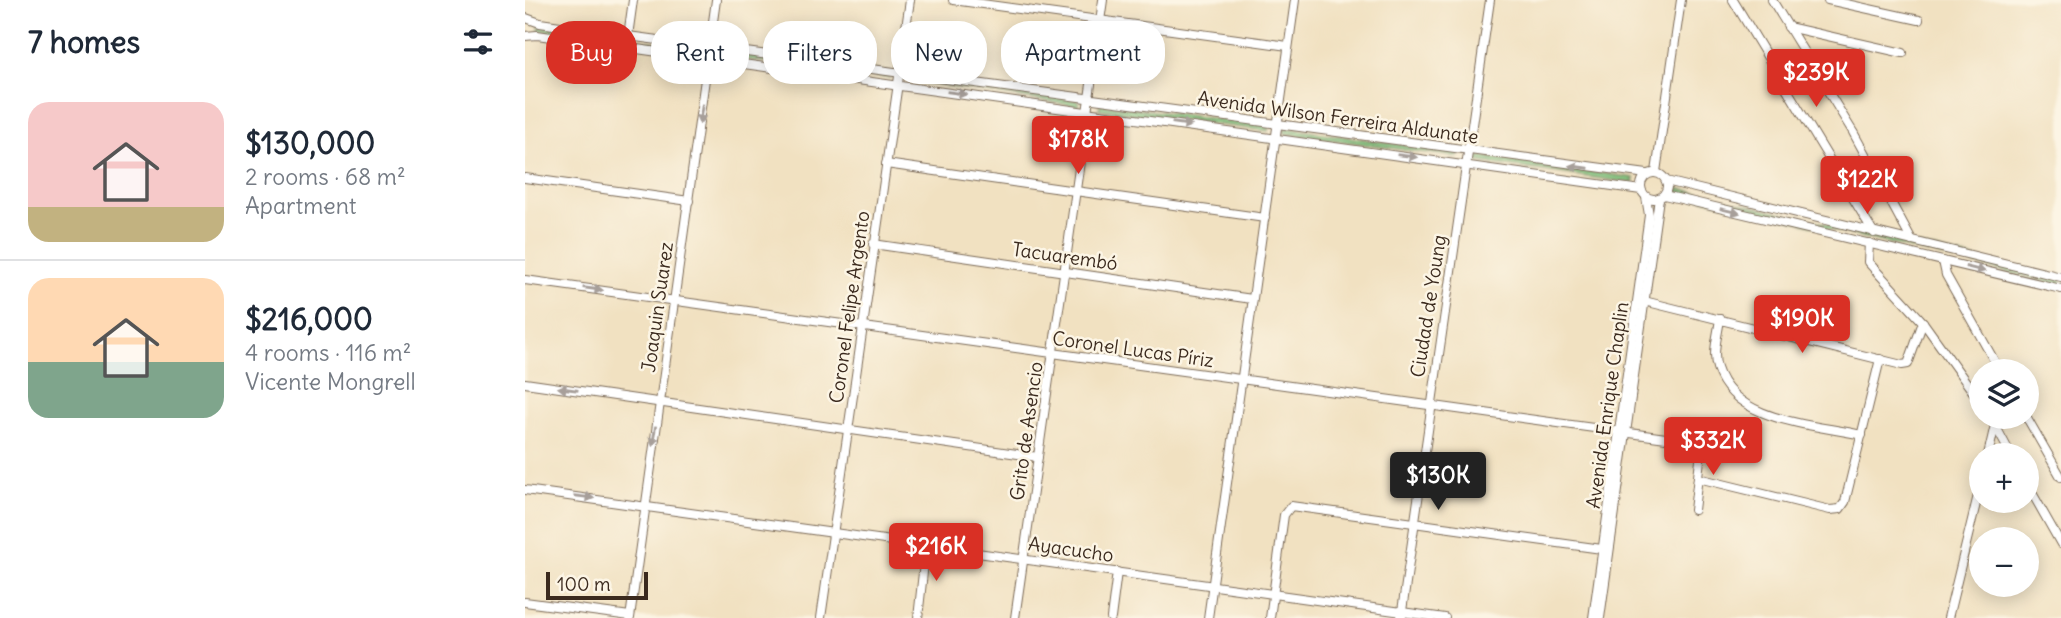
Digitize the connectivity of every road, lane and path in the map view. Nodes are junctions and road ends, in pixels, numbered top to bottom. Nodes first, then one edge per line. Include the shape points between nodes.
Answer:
1 (633, 0) edge
2 (716, 0) edge
3 (910, 0) edge
4 (953, 0) edge
5 (1103, 0) edge
6 (1295, 0) edge
7 (1490, 0) edge
8 (1681, 0) edge
9 (1733, 0) edge
10 (1772, 0) edge
11 (1828, 0) edge
12 (525, 17) edge
13 (1100, 20) junction
14 (1919, 20) dead end
15 (630, 21) edge
16 (713, 21) edge
17 (907, 21) edge
18 (546, 24) edge
19 (1789, 27) junction
20 (525, 35) edge
21 (1288, 46) junction
22 (749, 51) edge
23 (651, 52) edge
24 (1903, 53) dead end
25 (749, 65) edge
26 (891, 71) edge
27 (705, 84) edge
28 (983, 84) edge
29 (897, 85) junction
30 (1088, 99) junction
31 (1086, 111) junction
32 (1279, 125) junction
33 (1276, 137) junction
34 (1468, 151) junction
35 (886, 164) junction
36 (1467, 164) junction
37 (1651, 173) junction
38 (525, 178) edge
39 (1667, 181) junction
40 (1075, 191) junction
41 (1644, 193) junction
42 (1661, 196) junction
43 (689, 201) junction
44 (1265, 218) junction
45 (1874, 233) junction
46 (1912, 241) junction
47 (1869, 243) junction
48 (873, 244) junction
49 (1943, 261) junction
50 (1064, 272) junction
51 (2061, 277) edge
52 (525, 280) edge
53 (2061, 289) edge
54 (1252, 299) junction
55 (674, 300) junction
56 (1641, 301) junction
57 (1720, 319) junction
58 (1923, 321) junction
59 (861, 328) junction
60 (1053, 354) junction
61 (1880, 359) junction
62 (1993, 359) edge
63 (1240, 379) junction
64 (525, 383) edge
65 (1969, 386) edge
66 (660, 402) junction
67 (1429, 405) junction
68 (848, 428) junction
69 (2034, 429) edge
70 (1622, 431) junction
71 (1862, 435) junction
72 (1038, 457) junction
73 (2061, 477) edge
74 (1698, 478) junction
75 (525, 489) edge
76 (644, 505) junction
77 (2039, 505) edge
78 (1694, 510) dead end
79 (1974, 513) edge
80 (1413, 523) junction
81 (832, 532) junction
82 (2061, 544) edge
83 (926, 545) junction
84 (1606, 550) junction
85 (1023, 558) junction
86 (1117, 572) junction
87 (1213, 585) junction
88 (1273, 594) junction
89 (525, 602) edge
90 (1401, 615) edge
91 (630, 617) edge
92 (821, 618) edge
93 (918, 618) edge
94 (1015, 618) edge
95 (1111, 618) edge
96 (1208, 618) edge
97 (1270, 618) edge
98 (1445, 618) edge
99 (1594, 618) edge
100 (1600, 618) edge
101 (1948, 618) edge

1 - 15 street
2 - 16 street, Joaquin Suarez
3 - 17 street, Coronel Felipe Argento
4 - 13 street
5 - 13 street, Grito de Asencio
6 - 21 street
7 - 34 street, Ciudad de Young
8 - 37 street
9 - 45 street
10 - 19 street
11 - 14 street
12 - 18 street, Avenida Wilson Ferreira Aldunate
12 - 20 street
13 - 21 street
13 - 30 street, Grito de Asencio
19 - 24 street
19 - 46 street
20 - 23 street, Avenida Wilson Ferreira Aldunate
21 - 32 street
22 - 26 street, Avenida Wilson Ferreira Aldunate
25 - 29 street, Avenida Wilson Ferreira Aldunate
27 -> 43 street, Joaquin Suarez
28 - 30 street, Avenida Wilson Ferreira Aldunate
29 -> 31 street, Avenida Wilson Ferreira Aldunate
29 - 35 street, Coronel Felipe Argento
30 - 31 street, Grito de Asencio
30 - 32 street, Avenida Wilson Ferreira Aldunate
31 -> 33 street, Avenida Wilson Ferreira Aldunate
31 - 40 street, Grito de Asencio
32 - 33 street
32 - 34 street, Avenida Wilson Ferreira Aldunate
33 -> 36 street, Avenida Wilson Ferreira Aldunate
33 - 44 street
34 - 36 street, Ciudad de Young
37 -> 34 street, Avenida Wilson Ferreira Aldunate
35 - 40 street
35 - 48 street, Coronel Felipe Argento
36 - 41 street, Avenida Wilson Ferreira Aldunate
36 - 67 street, Ciudad de Young
37 - 39 street
37 - 41 street via 1641,181
38 - 43 street
39 - 42 street, Avenida Enrique Chaplin
39 - 45 street
40 - 44 street
40 - 50 street, Grito de Asencio
41 - 42 street, Avenida Wilson Ferreira Aldunate
41 - 56 street, Avenida Enrique Chaplin via 1649,215
42 -> 47 street
42 - 56 street, Avenida Enrique Chaplin
43 - 55 street, Joaquin Suarez
44 - 54 street
45 - 46 street
46 - 51 street
47 - 49 street
47 - 58 street via 1868,262
48 - 50 street, Tacuarembó
48 - 59 street, Coronel Felipe Argento
49 -> 53 street
49 - 62 street via 1946,275
50 - 54 street, Tacuarembó
50 - 60 street, Grito de Asencio
52 -> 55 street, Coronel Lucas Píriz
54 - 63 street
55 - 59 street, Coronel Lucas Píriz
55 - 66 street, Joaquin Suarez
56 - 57 street
56 - 70 street, Avenida Enrique Chaplin
57 - 61 street
57 - 71 street via 1717,368 1747,405
58 - 61 street via 1908,364
58 - 65 street
59 - 60 street, Coronel Lucas Píriz
59 - 68 street, Coronel Felipe Argento
60 - 63 street, Coronel Lucas Píriz
60 - 72 street, Grito de Asencio
61 - 71 street
63 - 67 street, Coronel Lucas Píriz
63 - 87 street
66 -> 64 street
66 - 68 street
66 -> 76 street, Joaquin Suarez
67 - 70 street, Coronel Lucas Píriz
67 - 80 street, Ciudad de Young
68 - 72 street
68 - 81 street, Coronel Felipe Argento
69 - 73 street
70 - 74 street, Coronel Lucas Píriz via 1702,443
70 - 84 street, Avenida Enrique Chaplin
71 - 74 street via 1840,509
72 - 85 street, Grito de Asencio
74 - 78 street, Coronel Lucas Píriz
75 -> 76 street, Ayacucho
76 - 81 street, Ayacucho
76 - 91 street, Joaquin Suarez
77 - 82 street
79 - 101 street
80 - 84 street
80 - 88 street via 1291,506 1283,515
80 - 90 street, Ciudad de Young
81 - 83 street, Ayacucho
81 - 92 street, Coronel Felipe Argento
83 - 85 street, Ayacucho
83 - 93 street
84 - 99 street, Avenida Enrique Chaplin
84 - 100 street, Avenida Enrique Chaplin
85 - 86 street, Ayacucho
85 - 94 street, Grito de Asencio
86 - 87 street, Ayacucho
86 - 95 street
87 - 88 street, Ayacucho
87 - 96 street
88 - 90 street, Ayacucho
88 - 97 street
89 - 91 street
90 - 98 street, Ayacucho

